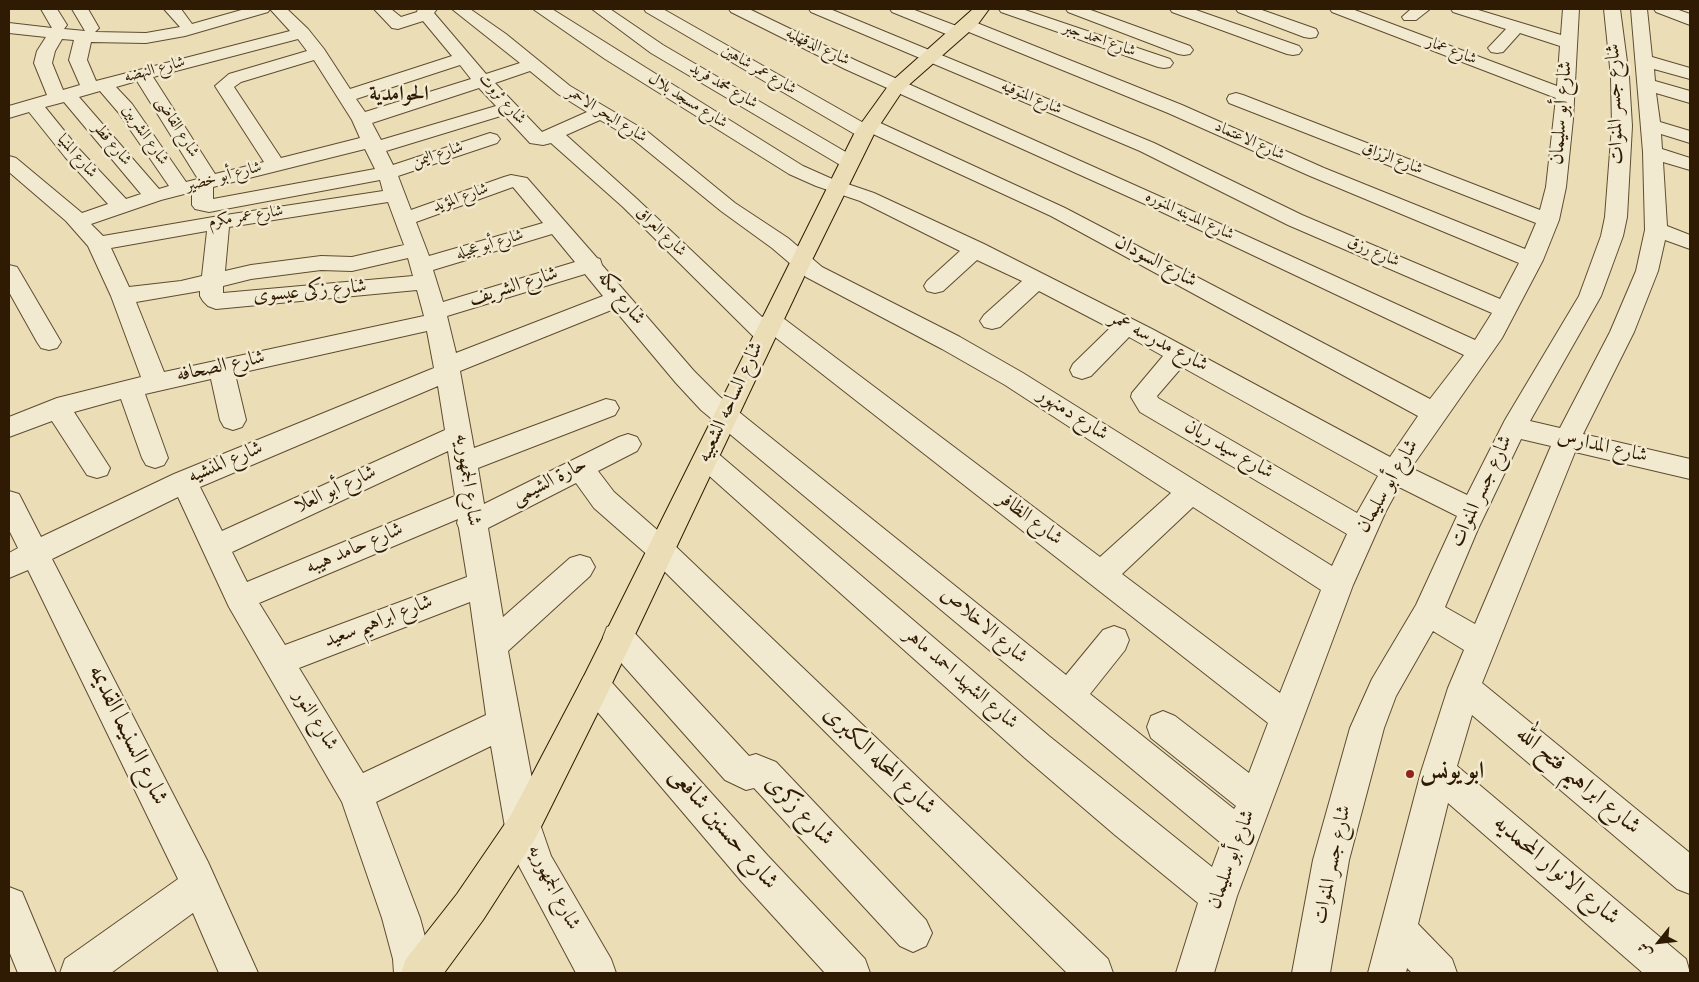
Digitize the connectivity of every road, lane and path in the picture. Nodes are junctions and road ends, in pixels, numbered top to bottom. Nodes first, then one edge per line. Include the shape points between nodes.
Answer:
1 (50, 9) edge
2 (80, 9) edge
3 (172, 9) edge
4 (232, 9) edge
5 (262, 9) edge
6 (278, 9) edge
7 (382, 9) edge
8 (460, 9) edge
9 (541, 9) edge
10 (600, 9) edge
11 (652, 9) edge
12 (769, 9) edge
13 (817, 9) edge
14 (898, 9) edge
15 (1007, 9) edge
16 (1178, 9) edge
17 (1244, 9) edge
18 (1338, 9) edge
19 (1459, 9) edge
20 (1572, 9) edge
21 (1612, 9) edge
22 (1639, 9) edge
23 (1662, 9) edge
24 (1082, 10) edge
25 (427, 11) edge
26 (745, 13) edge
27 (1690, 20) edge
28 (13, 21) edge
29 (968, 22) edge
30 (185, 27) junction
31 (1516, 28) junction
32 (58, 29) junction
33 (88, 32) junction
34 (1310, 33) dead end
35 (134, 38) junction
36 (310, 43) junction
37 (1568, 43) junction
38 (1497, 48) dead end
39 (242, 49) junction
40 (1184, 50) dead end
41 (1294, 50) dead end
42 (929, 56) junction
43 (208, 57) junction
44 (463, 58) junction
45 (1164, 63) dead end
46 (532, 65) junction
47 (255, 72) junction
48 (1645, 72) junction
49 (1690, 74) edge
50 (149, 78) junction
51 (195, 78) dead end
52 (483, 81) junction
53 (897, 86) junction
54 (103, 90) junction
55 (63, 96) junction
56 (346, 96) junction
57 (1565, 96) junction
58 (1690, 97) edge
59 (1236, 99) dead end
60 (33, 105) junction
61 (508, 108) junction
62 (9, 112) edge
63 (601, 112) junction
64 (1650, 124) junction
65 (867, 129) junction
66 (553, 134) junction
67 (370, 136) junction
68 (1690, 137) edge
69 (490, 139) dead end
70 (1653, 152) junction
71 (9, 162) edge
72 (848, 162) junction
73 (276, 164) junction
74 (1690, 164) edge
75 (516, 181) joint
76 (206, 183) junction
77 (838, 186) junction
78 (181, 189) junction
79 (1242, 194) joint
80 (154, 196) junction
81 (396, 196) junction
82 (121, 206) junction
83 (1548, 220) junction
84 (78, 221) junction
85 (219, 222) junction
86 (558, 225) junction
87 (1656, 230) junction
88 (1690, 242) edge
89 (98, 244) junction
90 (976, 249) junction
91 (800, 260) junction
92 (1532, 260) junction
93 (592, 264) junction
94 (422, 266) junction
95 (9, 272) edge
96 (213, 280) junction
97 (1037, 280) junction
98 (934, 286) dead end
99 (122, 296) junction
100 (620, 298) junction
101 (1505, 310) junction
102 (436, 316) junction
103 (992, 321) dead end
104 (1126, 326) junction
105 (768, 328) junction
106 (49, 342) dead end
107 (1479, 352) junction
108 (1179, 354) junction
109 (221, 368) junction
110 (448, 369) junction
111 (1082, 370) dead end
112 (156, 382) junction
113 (130, 388) junction
114 (606, 408) dead end
115 (58, 409) junction
116 (1434, 413) junction
117 (726, 417) junction
118 (233, 420) dead end
119 (9, 427) edge
120 (1514, 427) junction
121 (459, 435) junction
122 (1566, 440) junction
123 (628, 444) dead end
124 (155, 458) dead end
125 (706, 458) junction
126 (463, 463) junction
127 (583, 467) junction
128 (97, 468) dead end
129 (1690, 469) edge
130 (1394, 472) junction
131 (184, 482) junction
132 (1190, 492) junction
133 (9, 502) edge
134 (1473, 511) junction
135 (470, 512) junction
136 (1363, 530) junction
137 (214, 547) junction
138 (661, 550) junction
139 (22, 559) edge
140 (580, 567) dead end
141 (1101, 575) junction
142 (482, 584) junction
143 (1338, 585) junction
144 (240, 598) junction
145 (1428, 612) junction
146 (618, 637) junction
147 (1114, 640) dead end
148 (1482, 644) junction
149 (492, 646) junction
150 (276, 662) junction
151 (595, 686) junction
152 (1464, 688) junction
153 (1068, 697) junction
154 (1288, 718) junction
155 (504, 723) junction
156 (1163, 727) dead end
157 (1438, 772) junction
158 (356, 794) junction
159 (1256, 800) junction
160 (522, 827) junction
161 (1241, 836) junction
162 (1690, 876) edge
163 (199, 886) junction
164 (1219, 896) junction
165 (9, 905) edge
166 (1398, 930) junction
167 (913, 933) dead end
168 (37, 973) edge
169 (79, 973) edge
170 (239, 973) edge
171 (413, 973) edge
172 (420, 973) edge
173 (597, 973) edge
174 (851, 973) edge
175 (1094, 973) edge
176 (1196, 973) edge
177 (1311, 973) edge
178 (1387, 973) edge
179 (1438, 973) edge
180 (1672, 973) edge

1 - 32 street
2 - 33 street
3 - 30 street
4 - 30 street
5 - 30 street
6 - 36 street, شارع الجمهوريه
7 - 25 street via 398,24
8 - 46 street, شارع البحر الاحمر
9 - 77 street, شارع مسجد بلال via 796,170
10 - 72 street, شارع محمد فريد via 657,49
11 - 65 street, شارع عمر شاهين
12 - 26 street
13 - 42 street, شارع المنوفيه
14 - 29 street, شارع الاعتماد
15 - 45 street, شارع احمد جبر
16 - 41 street
17 - 34 street
18 - 57 street, شارع عمار
19 - 31 street
20 - 37 street, شارع أبو سليمان
21 - 120 street, شارع جسر المنوات via 1622,126 1612,236 1590,296
22 - 48 street, شارع جسر المنوات
23 - 27 street
24 - 40 street
25 - 44 street, شارع ثروت
26 - 53 street, شارع الدقهليه
28 - 32 street
29 - 42 main road, شارع الساحه الشعبيه
29 - 92 street, شارع الاعتماد
30 - 33 street
30 - 35 street via 164,36
30 - 43 street
31 - 37 street
31 - 38 street
32 - 33 street
32 - 55 street via 46,50 44,63
33 - 35 street
33 - 54 street, شارع الشربين via 78,52 78,60
35 - 50 street, شارع القاضى
36 - 39 street, شارع النهضه
36 - 47 street
36 - 56 street, شارع الجمهوريه
37 - 57 street, شارع أبو سليمان
39 - 43 street, شارع النهضه
39 - 47 street
42 - 53 main road, شارع الساحه الشعبيه
42 - 79 street, شارع المنوفيه via 1147,147
43 - 50 street, شارع النهضه
44 - 52 street, شارع ثروت
44 - 56 street
46 - 52 street
46 - 63 street, شارع البحر الاحمر via 564,90
47 - 73 street via 227,82 224,87
48 - 49 street
48 - 58 street
48 - 64 street, شارع جسر المنوات
50 - 51 street
50 - 54 street
50 - 76 street, شارع القاضى
52 - 61 street, شارع ثروت
52 - 67 street
53 - 65 main road, شارع الساحه الشعبيه
53 - 107 street, شارع المدينه المنوره via 1154,200
54 - 55 street
54 - 78 street, شارع الشربين
55 - 60 street
55 - 80 street, شارع قطر
56 - 67 street, شارع الجمهوريه
57 - 83 street, شارع أبو سليمان via 1556,187
59 - 83 street, شارع الرزاق
60 - 62 street
60 - 82 street, شارع المنيا
61 - 66 street, شارع ثروت via 537,139
61 - 67 street
63 - 66 street, شارع ثروت
63 - 91 street, شارع البحر الاحمر via 641,136
64 - 68 street
64 - 70 street, شارع جسر المنوات
65 - 72 main road, شارع الساحه الشعبيه
65 - 116 street, شارع السودان via 1058,212
66 - 105 street, شارع العراق
67 - 73 street, شارع أبو خضير
67 - 81 street, شارع الجمهوريه
69 - 81 street, شارع اليمن
70 - 74 street
70 - 87 street, شارع جسر المنوات
71 - 84 street
72 - 77 main road, شارع الساحه الشعبيه
73 - 76 street, شارع أبو خضير
75 - 81 street, شارع المؤيد
75 - 86 street, شارع مكه via 522,183
76 - 78 street, شارع أبو خضير
76 - 81 street via 202,204 207,206
77 - 90 street, شارع مدرسه عمر
77 - 91 main road, شارع الساحه الشعبيه
78 - 80 street, شارع أبو خضير
79 - 101 street, شارع رزق
80 - 82 street, شارع أبو خضير
81 - 85 street, شارع عمر مكرم
81 - 94 street, شارع الجمهوريه
82 - 84 street, شارع أبو خضير
83 - 92 street, شارع أبو سليمان
84 - 89 street
85 - 89 street, شارع عمر مكرم
85 - 96 street, شارع زكى عيسوى
86 - 93 street, شارع مكه
86 - 94 street, شارع أبو عجيله
87 - 88 street
87 - 122 street, شارع جسر المنوات via 1647,271 1622,332
89 - 99 street
90 - 97 street, شارع مدرسه عمر
90 - 98 street
91 - 105 main road, شارع الساحه الشعبيه
91 - 132 street, شارع دمنهور via 822,278 943,338 1014,379
92 - 101 street, شارع أبو سليمان
93 - 100 street, شارع مكه
93 - 102 street, شارع الشريف
94 - 96 street, شارع زكى عيسوى via 326,262 241,273
94 - 96 street, شارع زكى عيسوى via 216,301 211,296
94 - 102 street, شارع الجمهوريه
95 - 106 street
96 - 99 street, شارع زكى عيسوى
97 - 103 street
97 - 104 street, شارع مدرسه عمر
99 - 112 street
100 - 110 street, شارع المنشيه
100 - 117 street, شارع مكه via 685,377
101 - 107 street, شارع أبو سليمان
102 - 109 street, شارع الصحافه
102 - 110 street, شارع الجمهوريه
104 - 108 street, شارع مدرسه عمر
104 - 111 street
105 - 117 main road, شارع الساحه الشعبيه
105 - 141 street, شارع الظافر
107 - 116 street, شارع أبو سليمان
108 - 130 street, شارع مدرسه عمر
108 - 136 street, شارع سيد ريان via 1145,393 1149,405
109 - 112 street, شارع الصحافه
109 - 118 street
110 - 121 street, شارع الجمهوريه
110 - 131 street, شارع المنشيه
112 - 113 street, شارع الصحافه
113 - 115 street, شارع الصحافه
113 - 124 street
114 - 126 street
115 - 119 street, شارع الصحافه
115 - 128 street
116 - 130 street, شارع أبو سليمان
117 - 125 main road, شارع الساحه الشعبيه
117 - 153 street, شارع الاخلاص
120 - 122 street, شارع المدارس
120 - 134 street, شارع جسر المنوات
121 - 126 street, شارع الجمهوريه
121 - 137 street, شارع أبو العلا
122 - 129 street, شارع المدارس
122 - 148 street, شارع جسر المنوات
123 - 127 street, حارة الشيمى
125 - 138 main road, شارع الساحه الشعبيه
125 - 164 street, شارع الشهيد احمد ماهر via 1037,747
126 - 135 street, شارع الجمهوريه
127 - 135 street, حارة الشيمى
127 - 138 street, شارع المحله الكبرى via 587,478 604,500
130 - 134 street, شارع مدرسه عمر
130 - 136 street, شارع أبو سليمان
131 - 137 street, شارع النور
131 - 139 street, شارع المنشيه
132 - 141 street
132 - 143 street, شارع دمنهور
133 - 139 street, شارع السنيما القديمه
134 - 145 street, شارع جسر المنوات
135 - 142 street, شارع الجمهوريه
135 - 144 street, شارع حامد هيبه
136 - 143 street, شارع أبو سليمان
137 - 144 street, شارع النور
138 - 146 main road, شارع الساحه الشعبيه
138 - 175 street, شارع المحله الكبرى
139 - 163 street, شارع السنيما القديمه
140 - 149 street
141 - 154 street, شارع الظافر
142 - 149 street, شارع الجمهوريه
142 - 150 street, شارع ابراهيم سعيد
143 - 154 street, شارع أبو سليمان
144 - 150 street, شارع النور
145 - 148 street
145 - 177 street, شارع جسر المنوات via 1384,689 1367,728 1331,860
146 - 151 main road, شارع الساحه الشعبيه
146 - 167 street, شارع زكرى via 737,768 746,773 764,774
147 - 153 street
148 - 152 street, شارع جسر المنوات
149 - 155 street, شارع الجمهوريه
150 - 158 street, شارع النور
151 - 160 main road, شارع الساحه الشعبيه
151 - 174 street, شارع حسنين شافعى
152 - 157 street, شارع جسر المنوات
152 - 162 street, شارع ابراهيم فتح الله
153 - 161 street, شارع الاخلاص
154 - 159 street, شارع أبو سليمان
155 - 158 street
155 - 160 street, شارع الجمهوريه
156 - 159 street
157 - 166 street, شارع جسر المنوات
157 - 180 street, شارع الانوار المحمديه
158 - 171 street, شارع النور via 401,918
159 - 161 street, شارع أبو سليمان
160 - 172 main road, شارع الساحه الشعبيه via 470,907
160 - 173 street, شارع الجمهوريه via 536,866
161 - 164 street, شارع أبو سليمان
163 - 169 street
163 - 170 street, شارع السنيما القديمه
164 - 176 street, شارع أبو سليمان
165 - 168 street
166 - 178 street, شارع جسر المنوات
166 - 179 street

